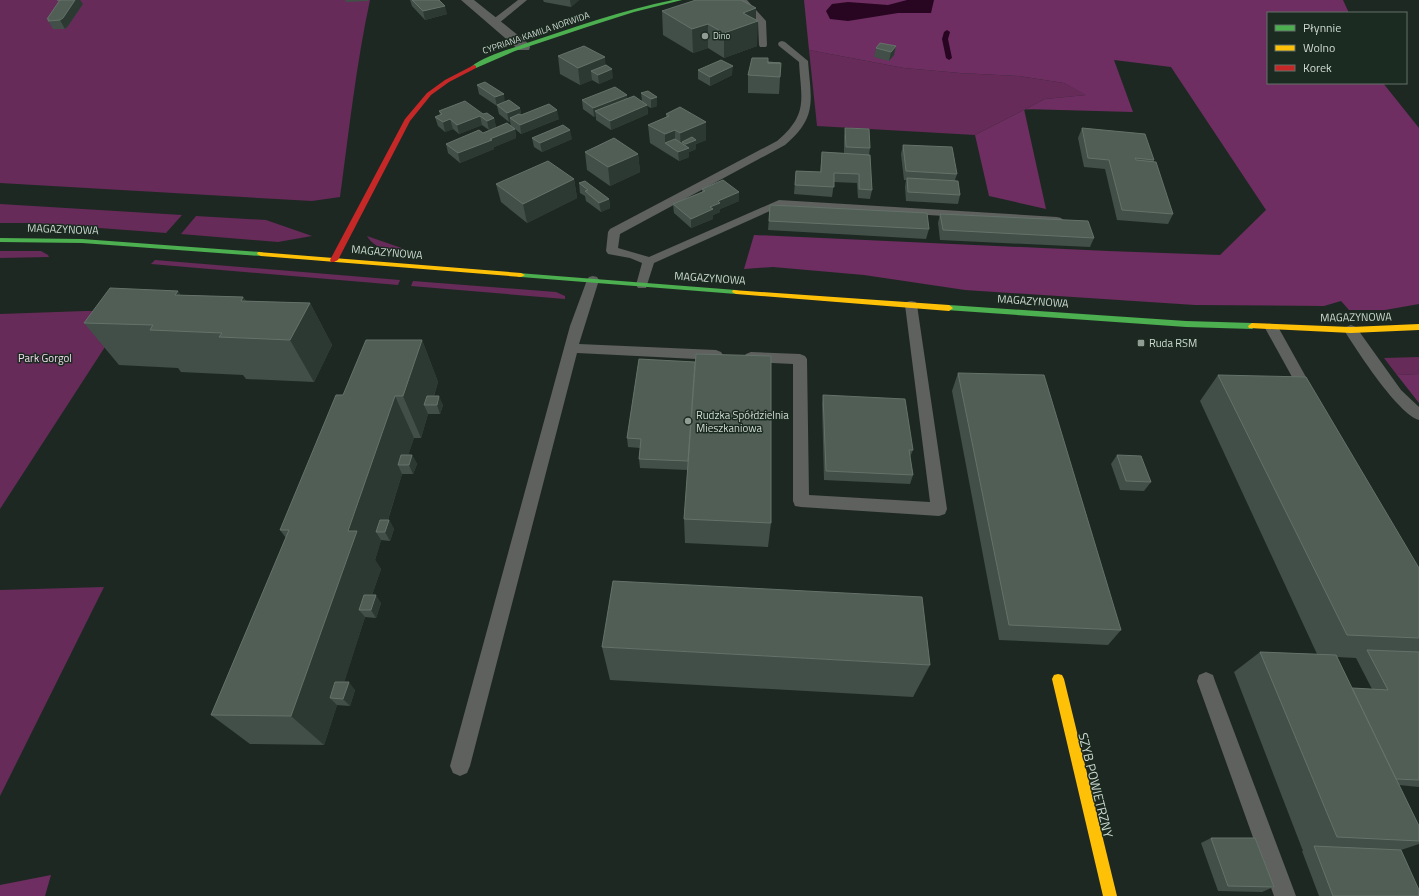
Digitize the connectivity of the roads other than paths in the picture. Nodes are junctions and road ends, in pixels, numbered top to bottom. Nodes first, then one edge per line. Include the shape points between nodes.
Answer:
1 (466, 0) edge
2 (522, 0) edge
3 (680, 0) edge
4 (742, 0) edge
5 (667, 1) edge
6 (495, 22) junction
7 (782, 44) dead end
8 (763, 45) dead end
9 (524, 46) junction
10 (1057, 220) edge
11 (0, 240) edge
12 (334, 260) junction
13 (649, 261) junction
14 (593, 280) junction
15 (642, 285) junction
16 (911, 305) junction
17 (1419, 327) edge
18 (1272, 328) junction
19 (1351, 330) junction
20 (572, 348) junction
21 (1317, 409) edge
22 (1419, 415) edge
23 (1058, 680) dead end
24 (1206, 681) dead end
25 (460, 766) dead end
26 (1110, 896) edge
27 (1285, 896) edge

1 - 6 street
2 - 6 lane
3 - 5 street, CYPRIANA KAMILA NORWIDA
4 - 8 lane via 762,21
5 - 9 street, CYPRIANA KAMILA NORWIDA
6 - 9 street
7 - 13 lane via 803,61 805,109 802,120 781,144 614,232 612,251
9 - 12 street, CYPRIANA KAMILA NORWIDA via 456,76 417,105
10 - 13 lane via 779,203
11 - 12 street, MAGAZYNOWA via 82,241
12 - 14 street, MAGAZYNOWA
13 - 15 lane
14 - 15 street, MAGAZYNOWA
14 - 20 lane
15 - 16 street, MAGAZYNOWA
16 - 18 street, MAGAZYNOWA
16 - 20 lane via 939,509 800,501 800,359
17 - 19 street, MAGAZYNOWA
18 - 19 street, MAGAZYNOWA
18 - 21 lane
19 - 22 lane via 1396,394
20 - 25 lane
23 - 26 street, SZYB POWIETRZNY
24 - 27 lane

